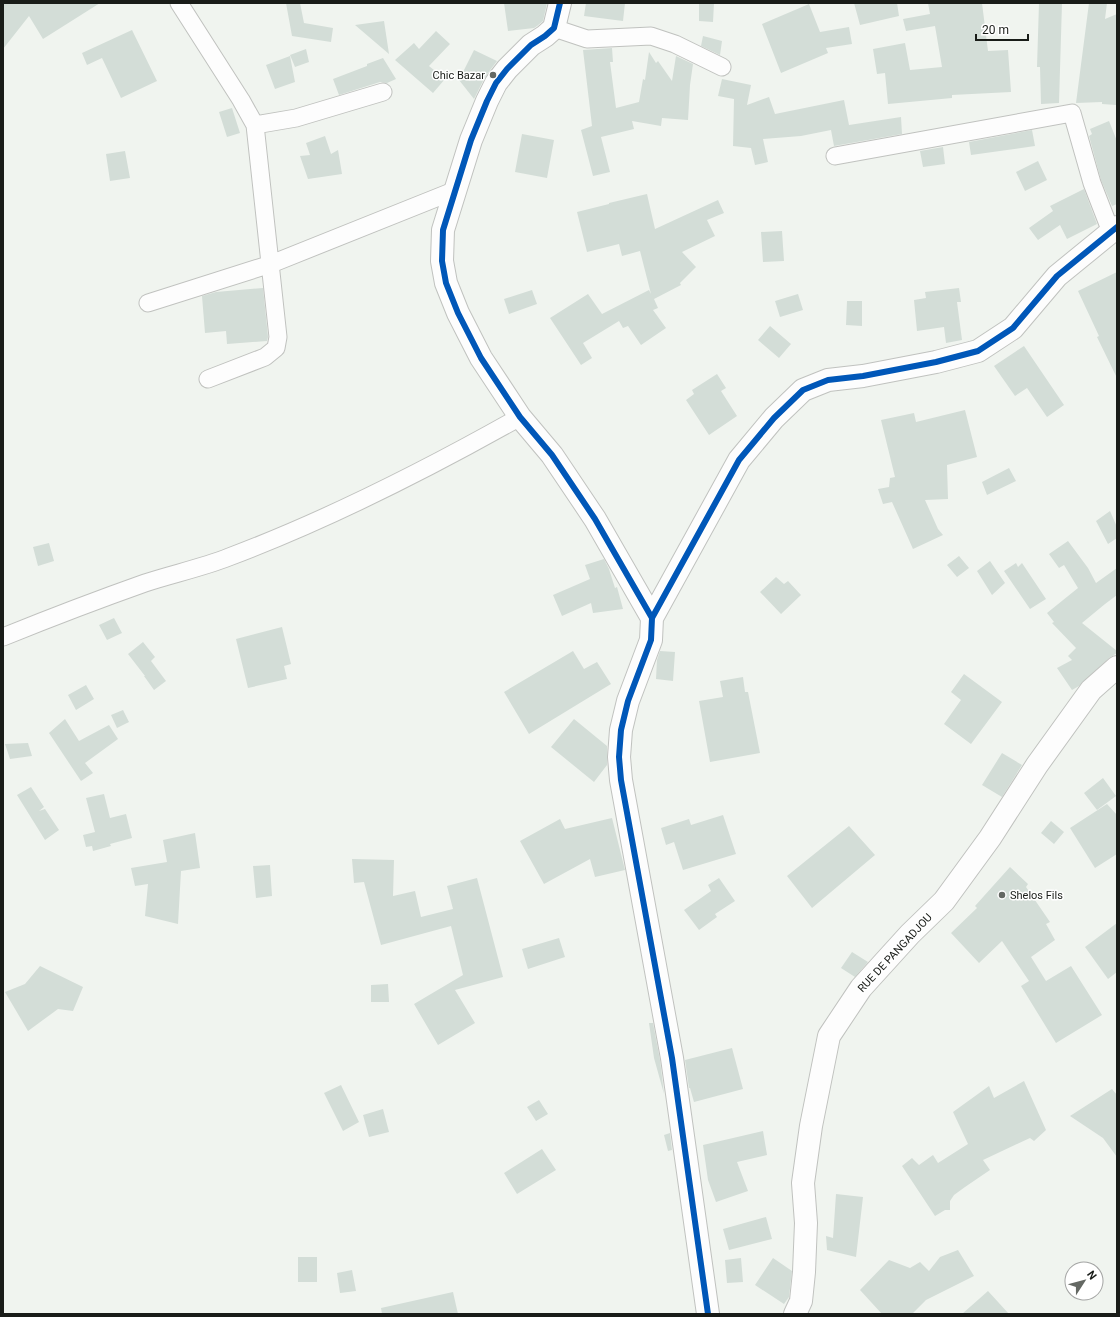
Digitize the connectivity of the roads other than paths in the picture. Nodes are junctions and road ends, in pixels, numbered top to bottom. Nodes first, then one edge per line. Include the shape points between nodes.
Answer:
1 (179, 3) edge
2 (560, 3) edge
3 (554, 28) junction
4 (722, 67) dead end
5 (383, 92) dead end
6 (255, 125) junction
7 (835, 156) dead end
8 (456, 190) junction
9 (1114, 229) edge
10 (271, 264) junction
11 (148, 304) dead end
12 (208, 379) dead end
13 (520, 417) junction
14 (652, 618) junction
15 (3, 636) edge
16 (1117, 667) edge
17 (708, 1314) edge
18 (795, 1314) edge

1 - 6 street
2 - 3 street
3 - 4 street via 587,39 651,36 675,44
3 - 8 street via 531,45 507,68 496,83 471,140
5 - 6 street via 296,118
6 - 10 street
7 - 9 street via 1072,113 1092,183
8 - 10 street
8 - 13 street via 443,230 442,261 446,283 481,358
9 - 14 street via 1057,276 1013,328 978,351 936,362 828,380 803,390 774,418 739,460
10 - 11 street
10 - 12 street via 278,338 276,348 265,357
13 - 14 street via 552,455 595,519
13 - 15 street via 448,458 337,513 227,558 146,583
14 - 17 street via 651,640 628,701 621,730 619,757 621,780 672,1058
16 - 18 street, RUE DE PANGADJOU via 1091,690 944,901 861,988 829,1036 811,1126 803,1183 806,1223 804,1272 801,1301

